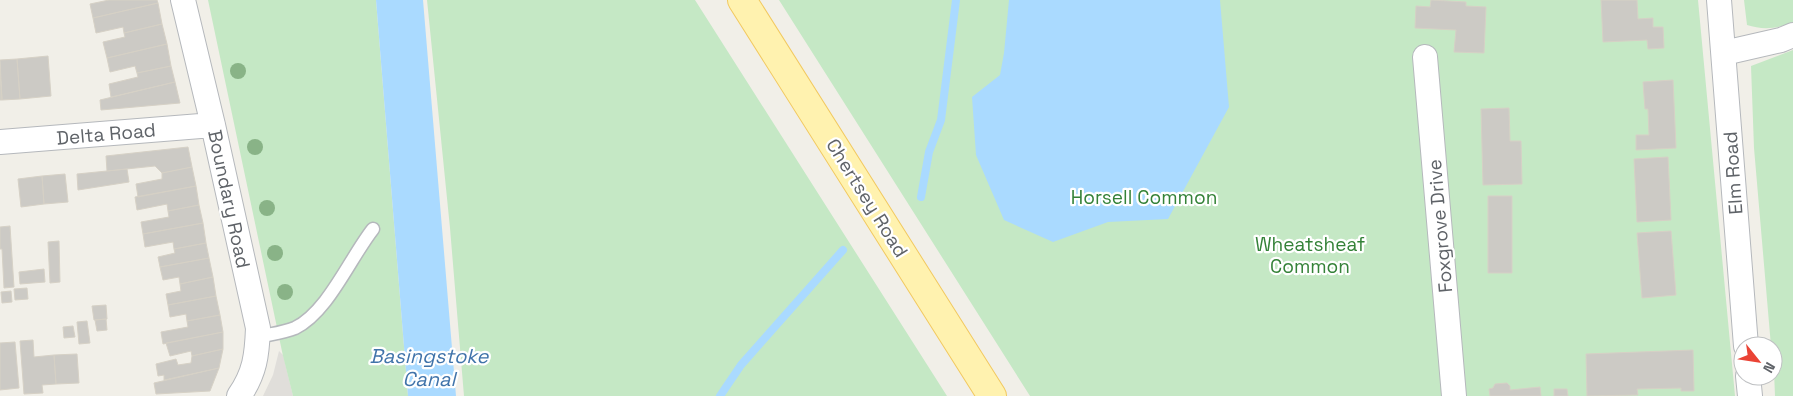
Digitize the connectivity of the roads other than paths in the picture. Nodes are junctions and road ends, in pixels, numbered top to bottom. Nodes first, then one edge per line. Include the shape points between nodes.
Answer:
1 (183, 0) edge
2 (742, 0) edge
3 (1719, 0) edge
4 (1793, 35) edge
5 (1724, 52) junction
6 (1426, 57) dead end
7 (213, 125) junction
8 (0, 142) edge
9 (373, 229) dead end
10 (1745, 336) edge
11 (257, 337) junction
12 (239, 396) edge
13 (992, 396) edge
14 (1454, 396) edge

1 - 7 street, Boundary Road
2 - 13 main road, Chertsey Road
3 - 5 street, Elm Road
4 - 5 street
5 - 10 street, Elm Road
6 - 14 street, Foxgrove Drive
7 - 8 street, Delta Road
7 - 11 street, Boundary Road via 258,328
9 - 11 lane via 326,302 314,315 287,331
11 - 12 street, Boundary Road via 252,372

